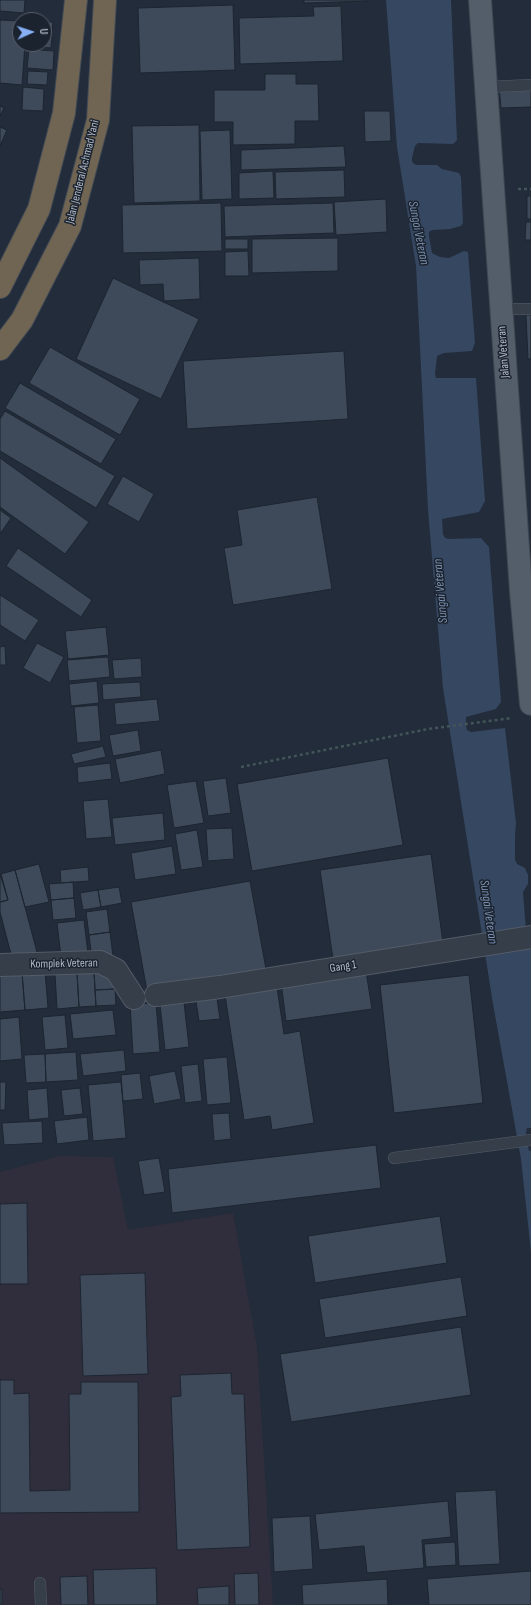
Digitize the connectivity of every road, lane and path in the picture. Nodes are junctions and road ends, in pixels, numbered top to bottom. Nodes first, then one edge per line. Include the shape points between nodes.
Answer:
1 (76, 0) edge
2 (105, 0) edge
3 (480, 0) edge
4 (531, 85) edge
5 (486, 87) junction
6 (0, 287) edge
7 (501, 309) junction
8 (531, 309) edge
9 (0, 349) edge
10 (524, 711) edge
11 (241, 767) dead end
12 (531, 937) edge
13 (0, 965) edge
14 (145, 997) joint
15 (531, 1140) edge
16 (394, 1158) dead end
17 (40, 1582) dead end
18 (41, 1605) edge

1 - 6 highway via 64,113 39,209
2 - 9 highway, Jalan Jenderal Achmad Yani via 98,120 70,226 22,320
3 - 5 main road, Jalan Veteran
4 - 5 lane
5 - 7 main road, Jalan Veteran
7 - 8 lane
7 - 10 main road, Jalan Veteran via 521,591
10 - 11 path
12 - 14 street, Gang 1
13 - 14 street, Komplek Veteran via 100,962 116,970
15 - 16 lane
17 - 18 lane

